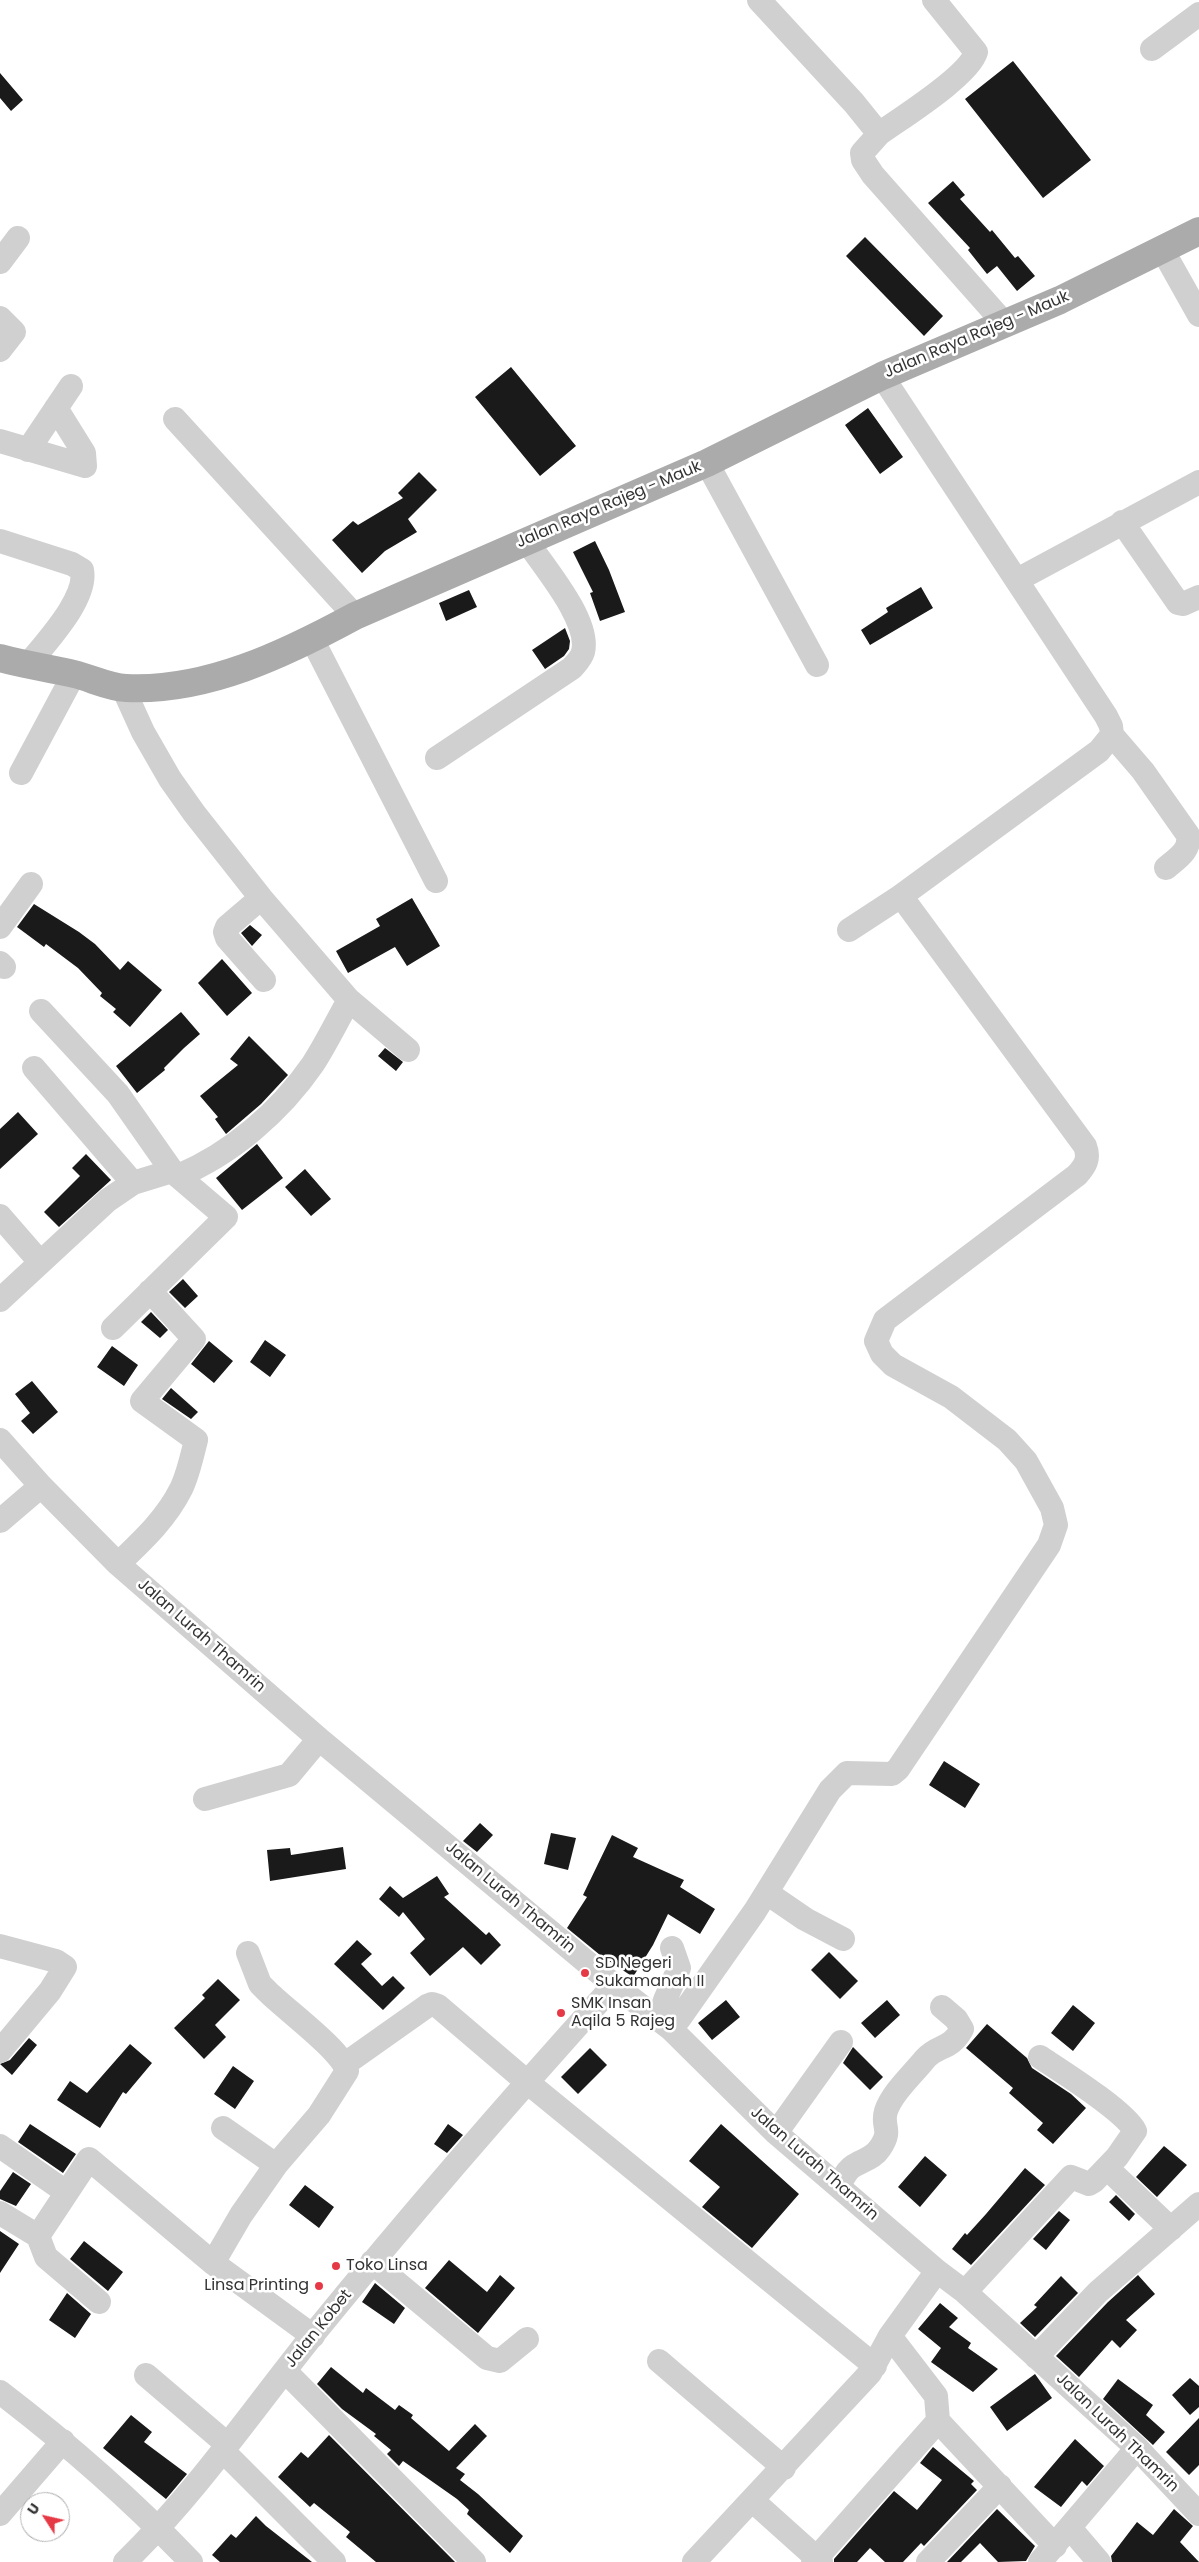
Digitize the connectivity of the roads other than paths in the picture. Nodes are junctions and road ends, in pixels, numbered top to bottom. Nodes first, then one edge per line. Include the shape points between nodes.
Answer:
1 (759, 0) edge
2 (934, 0) edge
3 (1199, 14) edge
4 (1152, 49) dead end
5 (879, 134) junction
6 (1199, 231) edge
7 (18, 238) dead end
8 (1162, 249) junction
9 (0, 262) edge
10 (1199, 315) edge
11 (0, 318) edge
12 (1004, 324) junction
13 (0, 350) edge
14 (882, 376) junction
15 (72, 386) dead end
16 (56, 408) junction
17 (175, 419) dead end
18 (0, 441) edge
19 (28, 450) junction
20 (707, 463) junction
21 (1199, 482) edge
22 (1122, 522) junction
23 (526, 540) junction
24 (0, 541) edge
25 (1017, 580) junction
26 (1199, 597) edge
27 (355, 616) junction
28 (312, 639) junction
29 (0, 658) edge
30 (816, 665) dead end
31 (27, 666) junction
32 (74, 674) junction
33 (123, 688) junction
34 (1112, 735) junction
35 (437, 758) dead end
36 (21, 773) dead end
37 (1166, 868) dead end
38 (436, 881) dead end
39 (31, 884) dead end
40 (901, 896) junction
41 (261, 898) junction
42 (0, 928) edge
43 (849, 930) dead end
44 (264, 980) dead end
45 (349, 1000) junction
46 (41, 1011) dead end
47 (408, 1050) dead end
48 (34, 1068) dead end
49 (174, 1174) junction
50 (133, 1184) junction
51 (0, 1216) edge
52 (40, 1262) junction
53 (150, 1292) junction
54 (0, 1300) edge
55 (113, 1328) dead end
56 (0, 1440) edge
57 (41, 1486) junction
58 (0, 1521) edge
59 (118, 1564) junction
60 (319, 1739) junction
61 (205, 1799) dead end
62 (767, 1894) junction
63 (843, 1939) dead end
64 (0, 1946) edge
65 (672, 1948) dead end
66 (248, 1954) dead end
67 (614, 1985) junction
68 (942, 2008) dead end
69 (675, 2024) junction
70 (841, 2042) dead end
71 (0, 2051) edge
72 (1040, 2057) dead end
73 (345, 2064) junction
74 (526, 2082) junction
75 (223, 2128) dead end
76 (776, 2133) junction
77 (0, 2146) edge
78 (276, 2165) junction
79 (1107, 2168) junction
80 (839, 2185) junction
81 (66, 2192) junction
82 (1199, 2204) edge
83 (0, 2212) edge
84 (1171, 2229) junction
85 (38, 2236) junction
86 (372, 2262) junction
87 (213, 2263) junction
88 (937, 2271) junction
89 (965, 2292) junction
90 (99, 2302) dead end
91 (313, 2336) junction
92 (890, 2336) junction
93 (527, 2339) dead end
94 (1036, 2357) junction
95 (659, 2361) dead end
96 (875, 2366) junction
97 (285, 2371) junction
98 (146, 2374) dead end
99 (0, 2392) edge
100 (938, 2421) junction
101 (63, 2441) junction
102 (226, 2448) junction
103 (1137, 2448) junction
104 (784, 2468) junction
105 (1000, 2486) junction
106 (753, 2500) junction
107 (0, 2514) edge
108 (1199, 2514) edge
109 (1070, 2528) junction
110 (159, 2529) junction
111 (1047, 2554) edge
112 (817, 2561) edge
113 (125, 2562) edge
114 (191, 2562) edge
115 (334, 2562) edge
116 (474, 2562) edge
117 (694, 2562) edge
118 (928, 2562) edge
119 (1099, 2562) edge

1 - 5 street
2 - 5 street via 976,52 974,59 957,76
3 - 4 street
5 - 12 street via 866,146 863,160
6 - 8 main road, Jalan Raya Rajeg - Mauk
7 - 9 street
8 - 10 street
8 - 12 main road, Jalan Raya Rajeg - Mauk
11 - 13 street via 14,332
12 - 14 main road, Jalan Raya Rajeg - Mauk
14 - 20 main road, Jalan Raya Rajeg - Mauk
14 - 25 street
15 - 16 street
16 - 19 street
16 - 19 street via 84,454 86,464 82,466
17 - 27 street
18 - 19 street
20 - 23 main road, Jalan Raya Rajeg - Mauk
20 - 30 street
21 - 22 street
22 - 25 street
22 - 26 street via 1178,603
23 - 27 main road, Jalan Raya Rajeg - Mauk
23 - 35 street via 581,625 583,652 572,668
24 - 31 street via 82,570 78,594 71,608
25 - 34 street via 1106,716
27 - 28 main road, Jalan Raya Rajeg - Mauk
28 - 33 main road, Jalan Raya Rajeg - Mauk via 189,684
28 - 38 street
29 - 31 main road, Jalan Raya Rajeg - Mauk
31 - 32 main road, Jalan Raya Rajeg - Mauk
32 - 33 main road, Jalan Raya Rajeg - Mauk
32 - 36 street
33 - 41 street via 170,779
34 - 37 street via 1143,771 1188,835 1186,850
34 - 40 street via 1099,751
39 - 42 street
40 - 43 street
40 - 62 street via 1088,1154 1077,1175 885,1320 876,1341 882,1354 893,1364 951,1397 1008,1440 1030,1468 1052,1508 1056,1525 1049,1545 898,1768 892,1774 847,1773 839,1779
41 - 44 street via 225,932
41 - 45 street
45 - 47 street
45 - 49 street via 312,1064 273,1112 229,1148 200,1166
46 - 49 street via 118,1094
48 - 50 street
49 - 50 street
49 - 53 street via 226,1217
50 - 52 street via 108,1200
51 - 52 street
52 - 54 street
53 - 55 street
53 - 59 street via 194,1340 142,1400 196,1440 182,1488 153,1530
56 - 57 street, Jalan Lurah Thamrin
57 - 58 street
57 - 59 street, Jalan Lurah Thamrin
59 - 60 street, Jalan Lurah Thamrin
60 - 61 street via 289,1775
60 - 67 street, Jalan Lurah Thamrin
62 - 63 street
62 - 69 street
64 - 71 street via 56,1961 65,1967 50,1991
65 - 69 street via 679,1968 665,2000
66 - 73 street via 260,1984
67 - 69 street, Jalan Lurah Thamrin
67 - 74 street, Jalan Kobet
68 - 80 street via 962,2029 950,2046 933,2050 909,2079 886,2112 888,2134 880,2148 868,2160 852,2167
69 - 76 street, Jalan Lurah Thamrin
70 - 76 street
72 - 79 street via 1132,2126 1133,2136
73 - 74 street via 432,2004
73 - 78 street via 346,2071 336,2091
74 - 86 street, Jalan Kobet
74 - 96 street
75 - 78 street
76 - 80 street, Jalan Lurah Thamrin
77 - 81 street
78 - 87 street
79 - 84 street
79 - 89 street via 1089,2184 1071,2178
80 - 88 street, Jalan Lurah Thamrin
81 - 85 street
81 - 87 street via 89,2159
82 - 84 street
83 - 85 street
84 - 94 street via 1098,2292
85 - 90 street via 46,2257
86 - 91 street, Jalan Kobet
86 - 93 street via 487,2358 500,2361
87 - 91 street
88 - 89 street, Jalan Lurah Thamrin
88 - 92 street
89 - 94 street, Jalan Lurah Thamrin
91 - 97 street, Jalan Kobet
92 - 96 street
92 - 100 street via 936,2396
94 - 103 street, Jalan Lurah Thamrin
95 - 104 street
96 - 104 street
97 - 102 street, Jalan Kobet
97 - 116 street
98 - 102 street
99 - 101 street
100 - 105 street
100 - 112 street
101 - 107 street
101 - 110 street
102 - 110 street, Jalan Kobet
102 - 115 street
103 - 108 street, Jalan Lurah Thamrin
103 - 109 street
104 - 106 street
105 - 111 street
105 - 118 street
106 - 112 street
106 - 117 street
109 - 111 street
109 - 119 street
110 - 113 street, Jalan Kobet
110 - 114 street

